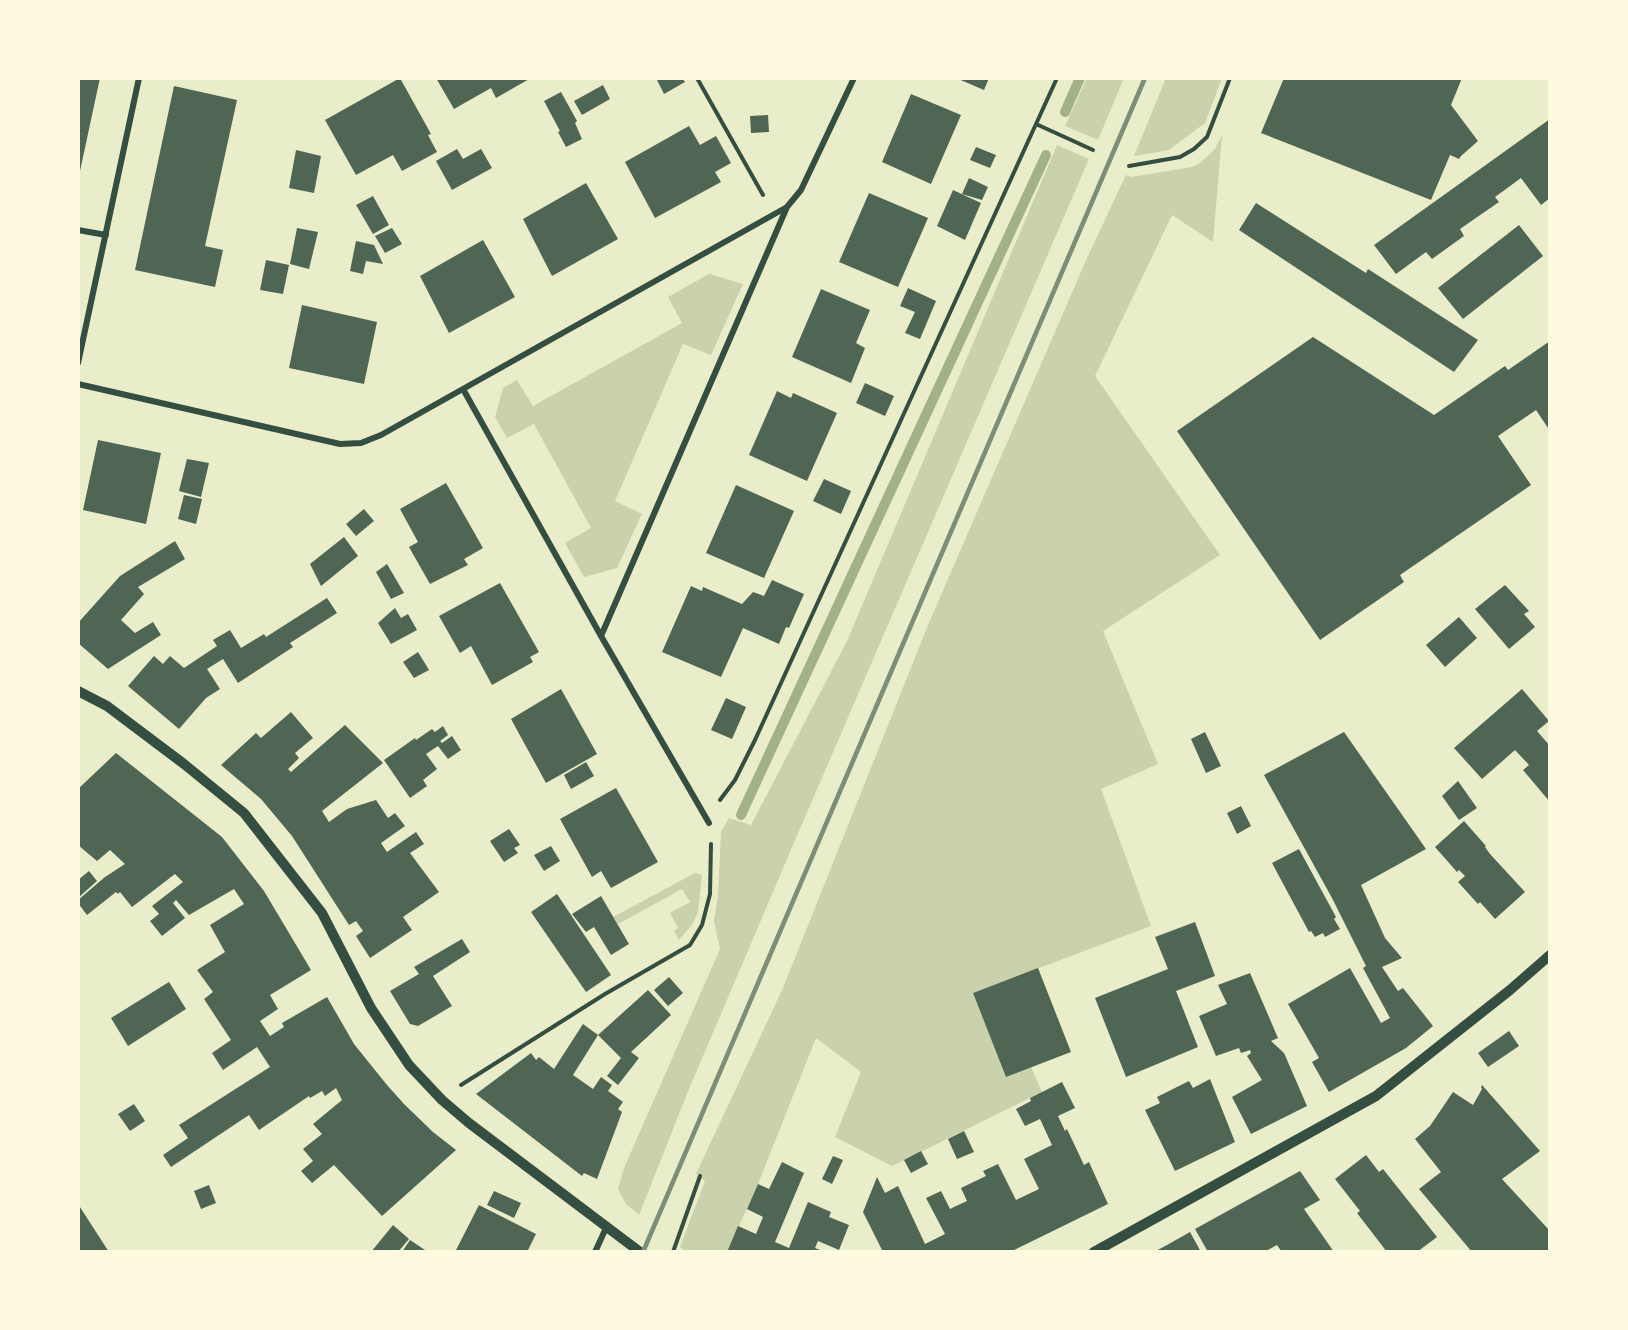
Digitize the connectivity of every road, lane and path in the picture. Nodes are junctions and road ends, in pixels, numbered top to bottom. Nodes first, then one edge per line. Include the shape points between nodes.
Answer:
1 (139, 78) edge
2 (697, 78) edge
3 (854, 78) edge
4 (1057, 78) edge
5 (1230, 78) edge
6 (1036, 123) junction
7 (1093, 150) dead end
8 (1130, 166) dead end
9 (787, 207) junction
10 (774, 214) junction
11 (78, 230) edge
12 (106, 236) junction
13 (78, 363) edge
14 (78, 384) edge
15 (463, 389) junction
16 (601, 636) junction
17 (78, 691) edge
18 (709, 823) junction
19 (1550, 955) edge
20 (442, 1100) junction
21 (700, 1176) dead end
22 (606, 1228) junction
23 (595, 1252) edge
24 (640, 1252) edge
25 (673, 1252) edge
26 (1094, 1252) edge

1 - 12 street
2 - 10 path
3 - 9 street via 801,190
4 - 6 path
5 - 8 path via 1207,137 1194,149 1180,157
6 - 7 path
6 - 18 path via 760,729
9 - 10 street
9 - 16 street
10 - 15 street
11 - 12 street
12 - 13 street
14 - 15 street via 340,444 362,443 381,435
15 - 16 street
16 - 18 street
17 - 20 street via 107,706 244,813 322,913 371,1008 409,1065
18 - 20 path via 710,894 702,925 690,945 604,994
19 - 26 street via 1376,1096
20 - 22 street
21 - 25 path
22 - 23 street
22 - 24 street

